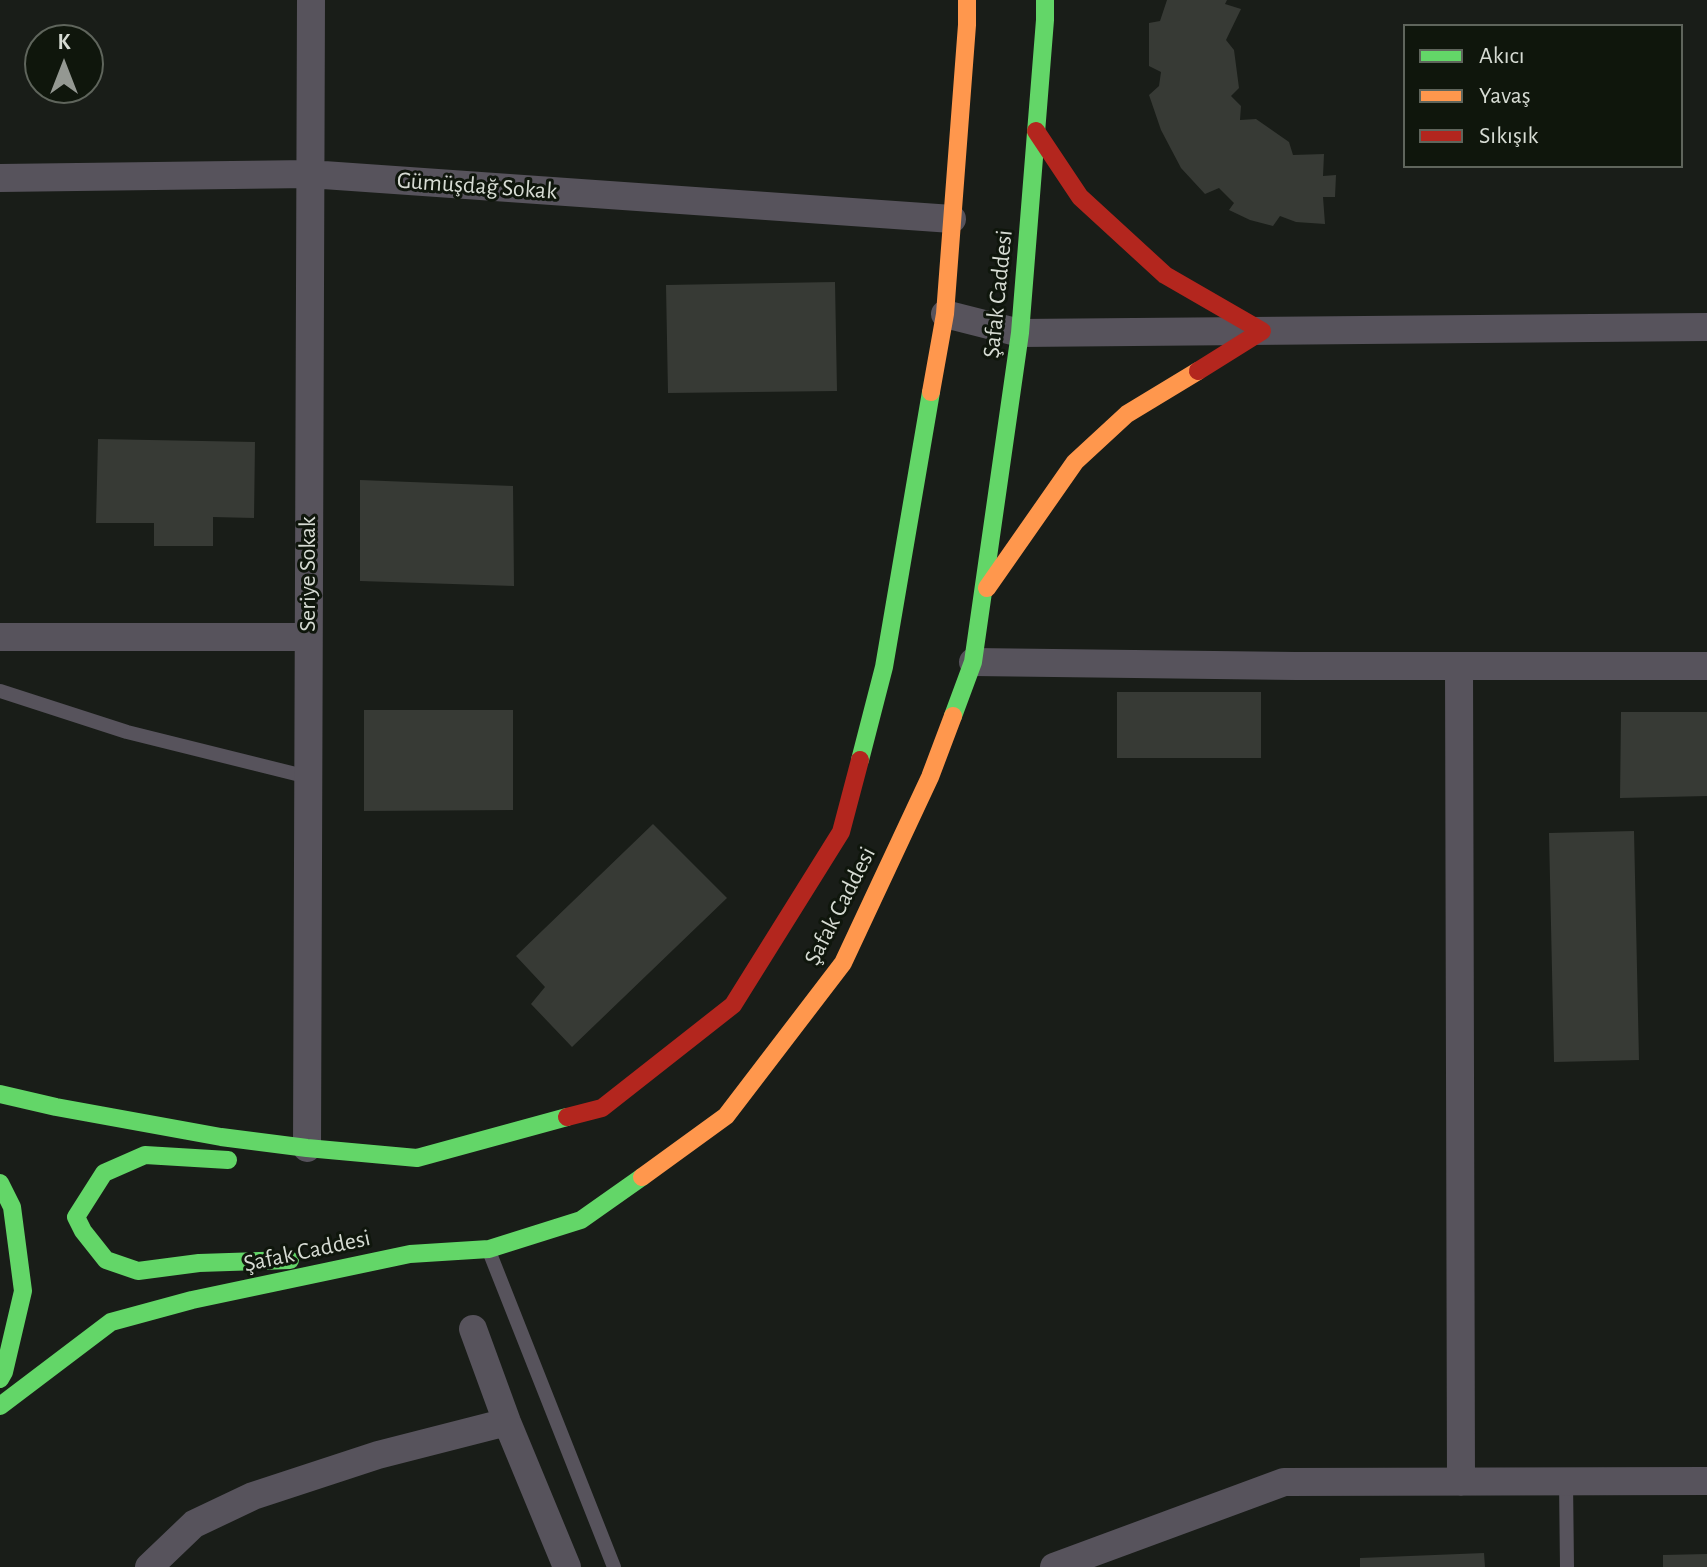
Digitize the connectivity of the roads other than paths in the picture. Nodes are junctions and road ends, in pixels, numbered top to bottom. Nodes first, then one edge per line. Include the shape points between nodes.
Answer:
1 (311, 0) edge
2 (967, 0) edge
3 (1045, 0) edge
4 (1036, 131) junction
5 (309, 174) junction
6 (0, 178) edge
7 (952, 219) junction
8 (945, 314) junction
9 (1707, 327) edge
10 (1262, 331) junction
11 (1020, 333) junction
12 (982, 594) junction
13 (0, 637) edge
14 (308, 637) junction
15 (973, 662) junction
16 (1459, 666) junction
17 (1707, 666) edge
18 (0, 691) edge
19 (308, 777) junction
20 (0, 1094) edge
21 (307, 1148) junction
22 (0, 1183) edge
23 (489, 1249) junction
24 (394, 1258) junction
25 (473, 1329) dead end
26 (0, 1379) edge
27 (0, 1406) edge
28 (507, 1422) junction
29 (1566, 1481) junction
30 (1707, 1481) edge
31 (1461, 1482) junction
32 (149, 1567) edge
33 (567, 1567) edge
34 (614, 1567) edge
35 (1054, 1567) edge
36 (1567, 1567) edge

1 - 5 street, Seriye Sokak
2 - 7 main road, Şafak Caddesi
3 - 4 main road, Şafak Caddesi
4 - 10 main road via 1080,197 1165,275
4 - 11 main road, Şafak Caddesi
5 - 6 street, Gümüşdağ Sokak
5 - 7 street, Gümüşdağ Sokak
5 - 14 street, Seriye Sokak
7 - 8 main road, Şafak Caddesi
8 - 11 street
8 - 21 main road, Şafak Caddesi via 884,667 841,832 733,1005 602,1108 417,1158
9 - 10 street
10 - 11 street
10 - 12 main road via 1127,414 1075,462
11 - 12 main road, Şafak Caddesi
12 - 15 main road, Şafak Caddesi
13 - 14 street
14 - 19 street, Seriye Sokak
15 - 16 street
15 - 23 main road, Şafak Caddesi via 930,777 843,963 726,1116 581,1220
16 - 17 street
16 - 31 street
18 - 19 lane via 127,732
19 - 21 street, Seriye Sokak
20 - 21 main road, Şafak Caddesi via 221,1137
21 - 24 main road via 225,1160 145,1155 104,1173 76,1217 106,1260 138,1271 199,1263
22 - 26 main road via 12,1207 23,1291
23 - 24 main road, Şafak Caddesi
23 - 34 lane
24 - 27 main road, Şafak Caddesi via 111,1322
25 - 28 street
28 - 32 street via 378,1455 253,1496 194,1524
28 - 33 street
29 - 30 street
29 - 31 street
29 - 36 lane
31 - 35 street via 1284,1482

